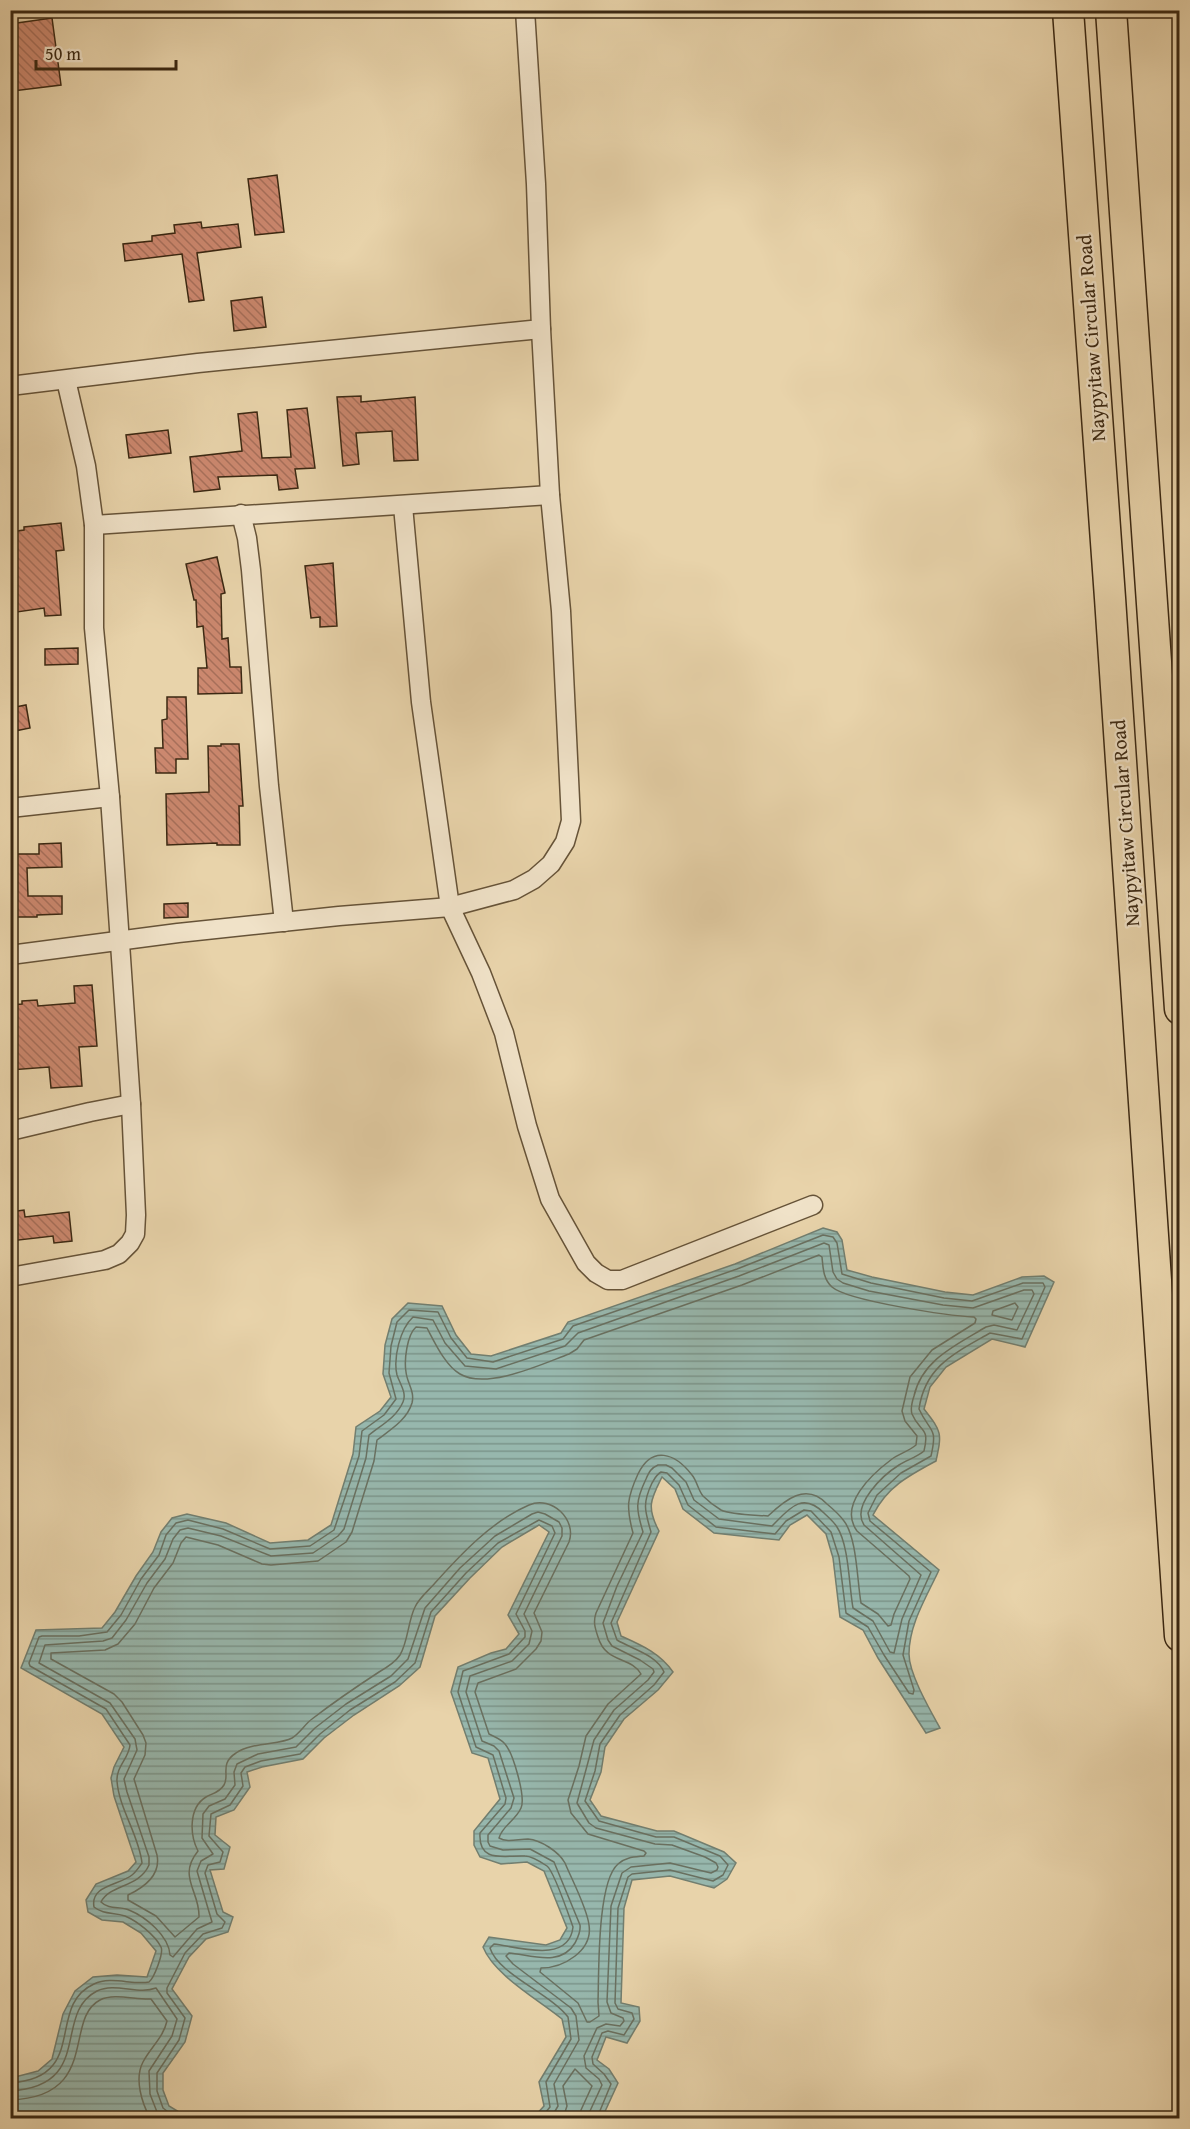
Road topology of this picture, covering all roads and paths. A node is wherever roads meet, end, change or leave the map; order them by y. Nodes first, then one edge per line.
1 (525, 10) edge
2 (1068, 10) edge
3 (1111, 10) edge
4 (541, 329) junction
5 (66, 380) junction
6 (10, 386) edge
7 (550, 495) junction
8 (403, 506) junction
9 (241, 514) junction
10 (94, 525) junction
11 (110, 797) junction
12 (10, 808) edge
13 (450, 907) junction
14 (284, 922) junction
15 (119, 941) junction
16 (10, 955) edge
17 (1179, 1009) edge
18 (131, 1104) junction
19 (10, 1131) edge
20 (813, 1205) dead end
21 (10, 1277) edge
22 (1179, 1636) edge

1 - 4 street
2 - 22 main road, Naypyitaw Circular Road
3 - 17 main road
4 - 5 street
4 - 7 street
5 - 6 street
5 - 10 street
7 - 8 street
7 - 13 street
8 - 9 street
8 - 13 street
9 - 10 street
9 - 14 street
10 - 11 street
11 - 12 street
11 - 15 street
13 - 14 street
13 - 20 street
14 - 15 street
15 - 16 street
15 - 18 street
18 - 19 street
18 - 21 street

